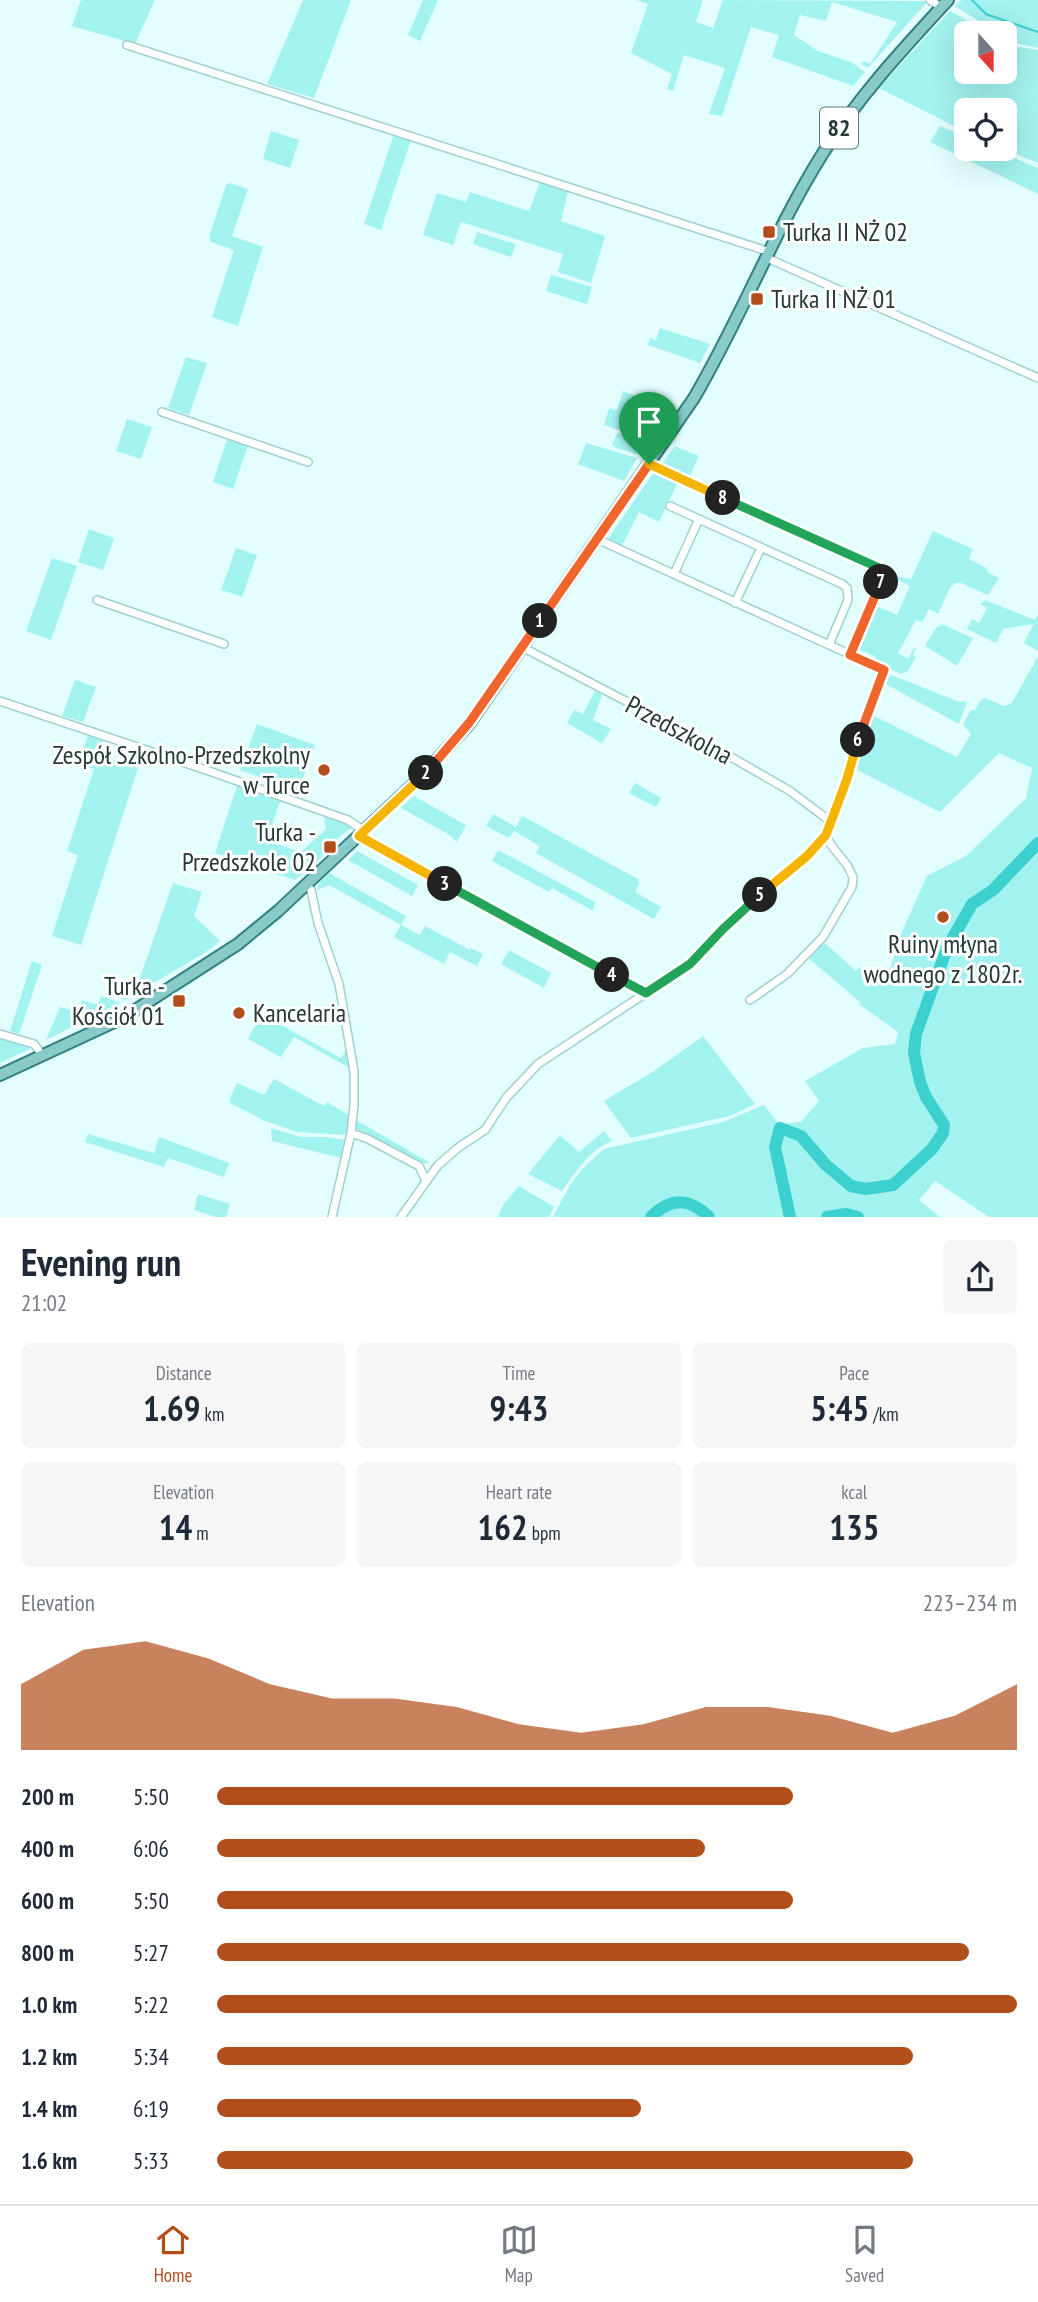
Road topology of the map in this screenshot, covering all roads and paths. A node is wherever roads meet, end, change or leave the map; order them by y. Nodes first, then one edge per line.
1 (930, 0) edge
2 (944, 4) edge
3 (127, 45) dead end
4 (768, 255) junction
5 (1038, 378) edge
6 (162, 412) dead end
7 (308, 462) dead end
8 (649, 464) junction
9 (670, 506) dead end
10 (699, 519) junction
11 (597, 538) junction
12 (761, 548) junction
13 (674, 574) junction
14 (97, 600) dead end
15 (736, 603) junction
16 (224, 644) dead end
17 (829, 645) junction
18 (522, 647) junction
19 (850, 655) junction
20 (0, 701) edge
21 (830, 821) junction
22 (362, 834) junction
23 (826, 835) junction
24 (307, 885) junction
25 (645, 994) junction
26 (750, 1000) dead end
27 (0, 1034) edge
28 (43, 1056) junction
29 (0, 1075) edge
30 (351, 1133) junction
31 (438, 1165) junction
32 (419, 1166) junction
33 (426, 1181) junction
34 (332, 1217) edge
35 (401, 1217) edge

1 - 2 street
2 - 4 main road, 82
3 - 4 street
4 - 5 street
4 - 8 main road, 82
6 - 7 street
8 - 11 main road, 82
8 - 19 street
9 - 10 street
10 - 12 street
10 - 13 street
11 - 13 street
11 - 18 main road, 82
12 - 15 street
12 - 17 street
13 - 15 street
14 - 16 street
15 - 17 street
17 - 19 street
18 - 21 street, Przedszkolna
18 - 22 main road, 82
19 - 21 street
20 - 22 street
21 - 23 street
22 - 24 main road, 82
22 - 25 street
23 - 25 street
23 - 26 street
24 - 28 main road, 82
24 - 30 street
25 - 31 street
27 - 28 street
28 - 29 main road, 82
30 - 32 street
30 - 34 street
31 - 32 street
31 - 33 street
32 - 33 street
33 - 35 street

